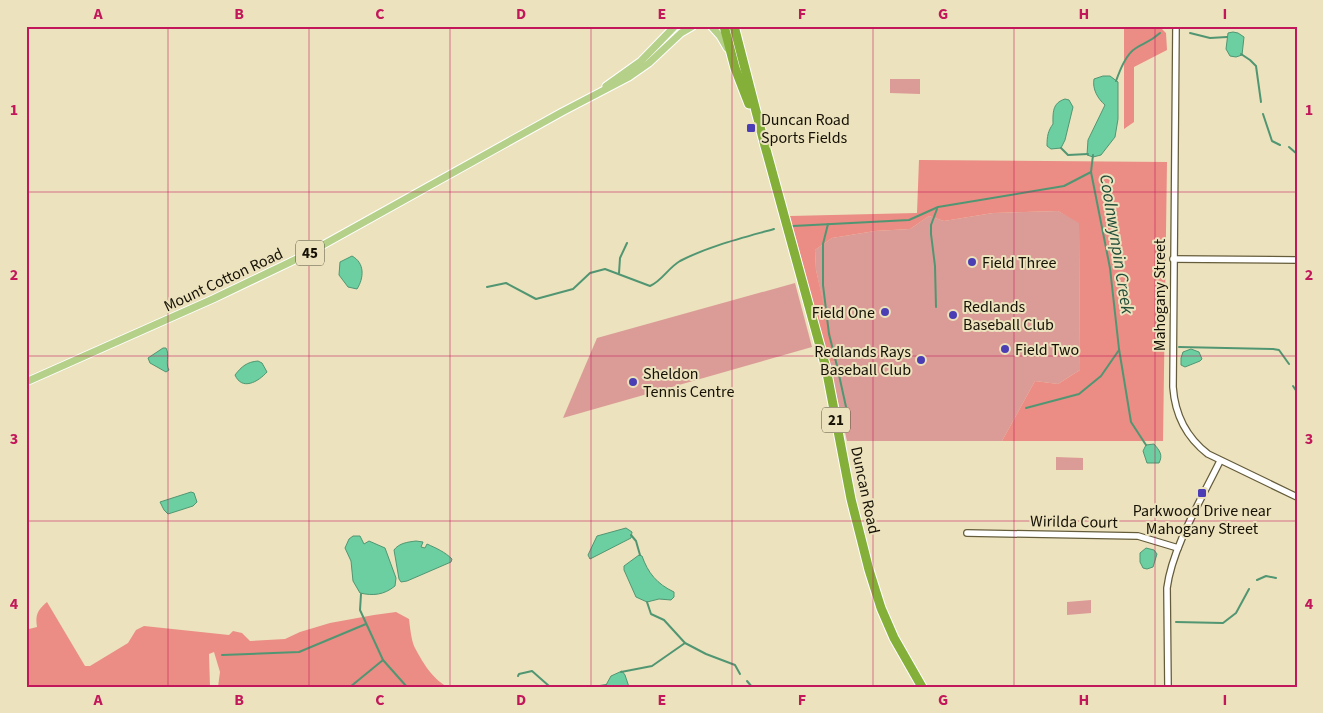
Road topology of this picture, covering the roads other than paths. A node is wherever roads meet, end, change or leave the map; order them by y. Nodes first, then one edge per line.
1 (675, 26) edge
2 (682, 26) edge
3 (693, 26) edge
4 (711, 26) edge
5 (724, 26) edge
6 (734, 26) edge
7 (1176, 26) edge
8 (730, 53) junction
9 (603, 88) junction
10 (582, 101) junction
11 (765, 146) junction
12 (1173, 259) junction
13 (1297, 260) edge
14 (26, 382) edge
15 (1220, 461) junction
16 (1297, 497) edge
17 (967, 533) dead end
18 (1178, 548) junction
19 (922, 687) edge
20 (1168, 687) edge

1 - 9 main road, Mount Cotton Road / 45
2 - 9 main road
3 - 10 main road, Mount Cotton Road / 45
4 - 8 main road
5 - 8 highway, Duncan Road / 21
6 - 11 highway, Duncan Road / 21
7 - 12 street, Mahogany Street
8 - 11 highway, Duncan Road / 21
9 - 10 main road, Mount Cotton Road / 45
10 - 14 main road, Mount Cotton Road / 45
11 - 19 highway, Duncan Road / 21
12 - 13 street
12 - 15 street, Mahogany Street
15 - 16 street, Mahogany Street
15 - 18 street
17 - 18 street, Wirilda Court
18 - 20 street

